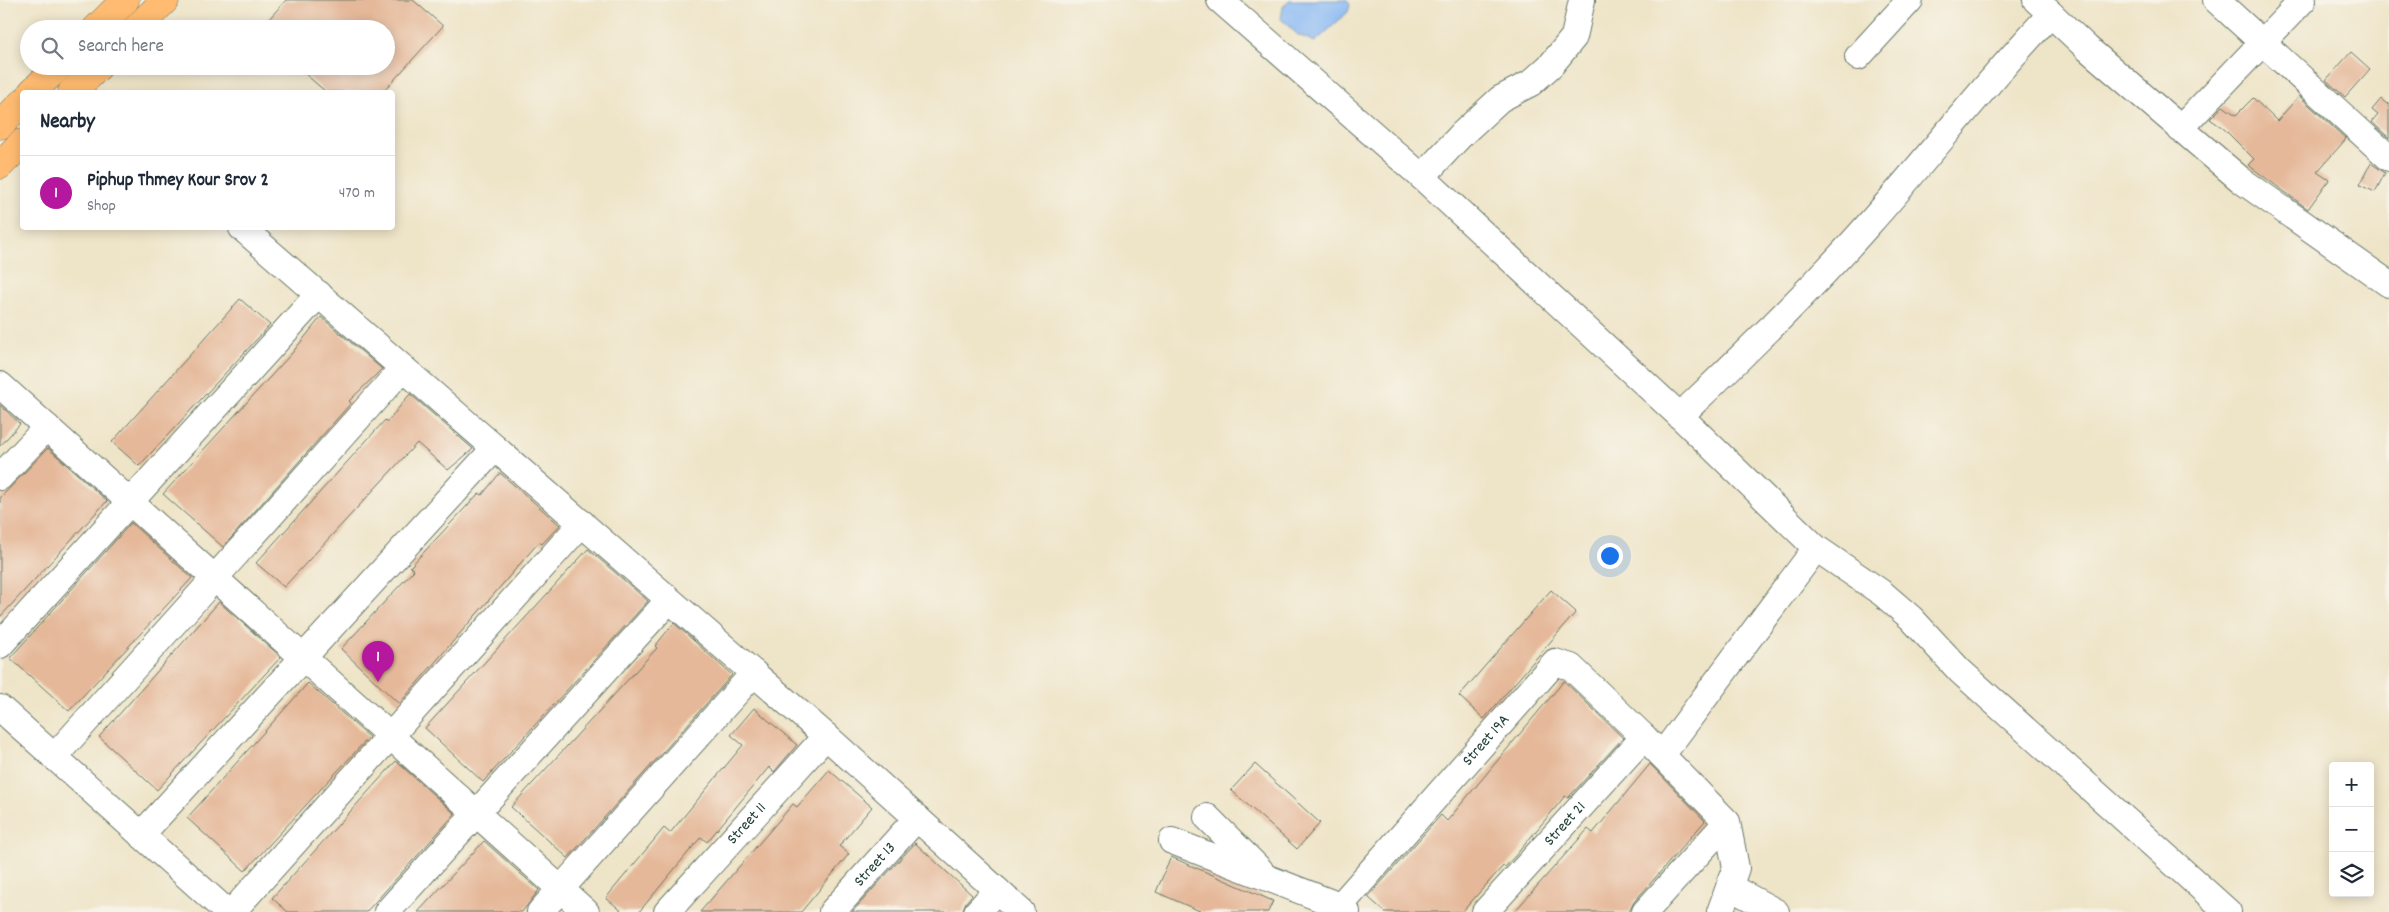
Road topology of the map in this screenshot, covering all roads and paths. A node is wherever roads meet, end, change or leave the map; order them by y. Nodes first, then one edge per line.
1 (125, 0) edge
2 (165, 0) edge
3 (1220, 0) edge
4 (1582, 0) edge
5 (1910, 0) edge
6 (2216, 0) edge
7 (2303, 0) edge
8 (2043, 7) edge
9 (105, 20) edge
10 (145, 20) edge
11 (2261, 41) junction
12 (1858, 57) dead end
13 (50, 75) edge
14 (91, 75) edge
15 (34, 90) edge
16 (80, 90) edge
17 (20, 104) edge
18 (0, 125) edge
19 (2180, 129) junction
20 (20, 145) edge
21 (2389, 158) edge
22 (0, 165) edge
23 (1422, 178) junction
24 (244, 230) edge
25 (2389, 284) edge
26 (319, 294) junction
27 (403, 368) junction
28 (0, 384) edge
29 (1680, 416) junction
30 (47, 427) junction
31 (495, 448) junction
32 (0, 477) edge
33 (130, 502) junction
34 (582, 523) junction
35 (1816, 548) junction
36 (215, 578) junction
37 (669, 600) junction
38 (0, 645) edge
39 (303, 658) junction
40 (754, 673) junction
41 (0, 708) edge
42 (390, 736) junction
43 (826, 736) junction
44 (1644, 737) junction
45 (1662, 756) junction
46 (54, 757) junction
47 (476, 813) junction
48 (1207, 817) dead end
49 (917, 818) junction
50 (1727, 822) junction
51 (141, 835) junction
52 (1172, 841) dead end
53 (1268, 878) junction
54 (1730, 887) junction
55 (561, 889) junction
56 (997, 890) junction
57 (1344, 909) edge
58 (227, 912) edge
59 (232, 912) edge
60 (387, 912) edge
61 (540, 912) edge
62 (586, 912) edge
63 (667, 912) edge
64 (832, 912) edge
65 (977, 912) edge
66 (1021, 912) edge
67 (1484, 912) edge
68 (1644, 912) edge
69 (1720, 912) edge
70 (1776, 912) edge
71 (2228, 912) edge

1 - 9 highway
2 - 10 highway
3 - 23 street
4 - 23 street
5 - 12 street
6 - 11 street
7 - 11 street
8 - 19 street
8 - 29 street
11 - 19 street
11 - 21 street
13 - 15 highway
14 - 16 highway
17 - 18 highway
19 - 25 street
20 - 22 highway
23 - 29 street
24 - 26 street
26 - 27 street
26 - 33 street
27 - 31 street
27 - 36 street
28 - 30 street
29 - 35 street
30 - 32 street
30 - 33 street
31 - 34 street
31 - 39 street
33 - 36 street
33 - 38 street
34 - 37 street
34 - 42 street
35 - 45 street
35 - 71 street
36 - 39 street
36 - 46 street
37 - 40 street
37 - 47 street
39 - 42 street
39 - 51 street
40 - 43 street
40 - 55 street
41 - 46 street
42 - 47 street
42 - 59 street
43 - 49 street
43 - 63 street, Street 11
44 - 45 street
44 - 57 street, Street 19A
44 - 67 street, Street 21
45 - 50 street
46 - 51 street
47 - 55 street
47 - 60 street
48 - 53 street
49 - 56 street
49 - 64 street, Street 13
50 - 54 street
50 - 68 street
51 - 58 street
52 - 53 street
53 - 57 street
54 - 69 street
54 - 70 street
55 - 61 street
55 - 62 street
56 - 65 street
56 - 66 street

